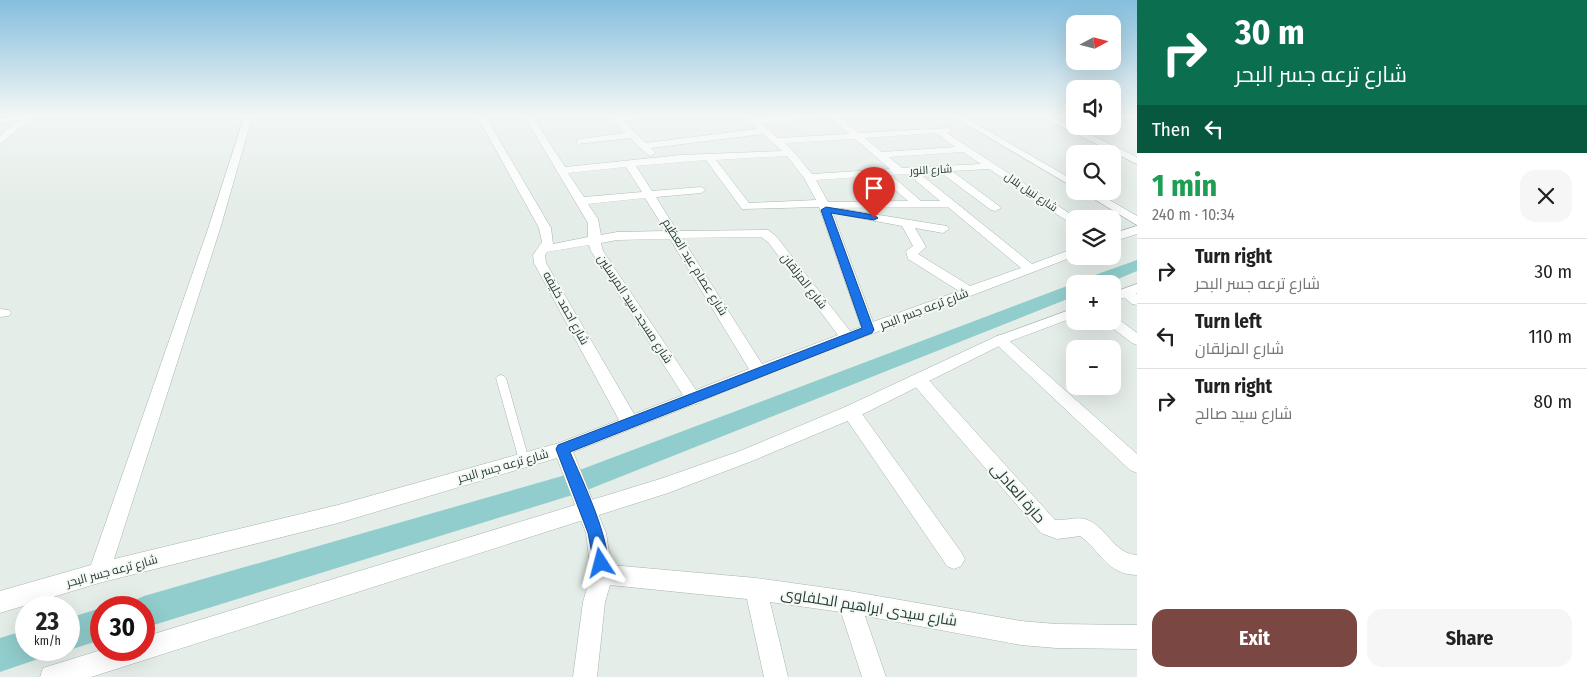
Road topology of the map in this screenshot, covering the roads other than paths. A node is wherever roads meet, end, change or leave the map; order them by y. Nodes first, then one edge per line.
1 (239, 146) edge
2 (498, 146) edge
3 (547, 146) edge
4 (644, 146) joint
5 (647, 146) edge
6 (781, 146) edge
7 (869, 146) edge
8 (962, 146) edge
9 (1007, 146) edge
10 (1105, 146) edge
11 (966, 149) junction
12 (790, 153) junction
13 (880, 155) junction
14 (709, 158) junction
15 (657, 160) junction
16 (1137, 161) edge
17 (629, 163) junction
18 (992, 166) junction
19 (942, 169) junction
20 (563, 170) junction
21 (905, 171) junction
22 (882, 173) junction
23 (809, 177) junction
24 (1066, 180) edge
25 (701, 190) dead end
26 (650, 194) junction
27 (1101, 200) edge
28 (581, 201) junction
29 (918, 204) junction
30 (950, 204) junction
31 (824, 206) junction
32 (995, 208) dead end
33 (1066, 216) edge
34 (1137, 221) edge
35 (906, 223) junction
36 (943, 229) dead end
37 (1137, 230) edge
38 (675, 235) junction
39 (1121, 235) edge
40 (594, 239) junction
41 (545, 249) junction
42 (1066, 255) edge
43 (1030, 269) junction
44 (970, 292) junction
45 (1125, 293) edge
46 (1137, 302) edge
47 (1066, 315) edge
48 (1121, 328) edge
49 (868, 330) junction
50 (848, 338) junction
51 (1000, 340) junction
52 (1137, 340) edge
53 (759, 372) junction
54 (501, 378) dead end
55 (918, 380) junction
56 (694, 399) junction
57 (851, 412) junction
58 (630, 423) junction
59 (565, 455) junction
60 (524, 460) junction
61 (1137, 466) edge
62 (584, 506) junction
63 (954, 560) dead end
64 (1137, 565) edge
65 (99, 573) junction
66 (602, 574) junction
67 (756, 589) junction
68 (0, 602) edge
69 (849, 602) junction
70 (1137, 637) edge
71 (155, 645) edge
72 (104, 661) edge
73 (52, 677) edge
74 (585, 677) edge
75 (776, 677) edge
76 (874, 677) edge

1 - 65 street
2 - 41 street, شارع احمد خليفه
3 - 20 street, شارع مسجد سيد المرسلين
4 - 5 street
4 - 15 street
6 - 12 street
7 - 13 street
8 - 11 street, شارع نبيل بلال
9 - 24 street
10 - 16 street
11 - 13 street
11 - 18 street, شارع نبيل بلال
12 - 14 street
12 - 23 street
13 - 21 street
14 - 15 street
14 - 31 street
15 - 17 street
17 - 20 street
17 - 26 street, شارع عصام عبد العظيم
18 - 19 street, شارع النور
18 - 33 street, شارع نبيل بلال
19 - 21 street, شارع النور
19 - 32 street
20 - 28 street, شارع مسجد سيد المرسلين
21 - 22 street, شارع النور
21 - 30 street
22 - 23 street, شارع النور
22 - 29 street
23 - 31 street
25 - 26 street
26 - 28 street
26 - 38 street, شارع عصام عبد العظيم
27 - 34 street
28 - 40 street, شارع مسجد سيد المرسلين
29 - 30 street
29 - 31 street
30 - 43 street
31 - 35 street
31 - 49 street
35 - 36 street
35 - 44 street
37 - 39 street
38 - 40 street
38 - 50 street, شارع المزلقان
38 - 53 street, شارع عصام عبد العظيم
40 - 41 street
40 - 56 street, شارع مسجد سيد المرسلين
41 - 58 street, شارع احمد خليفه
42 - 43 street, شارع ترعه جسر البحر
43 - 44 street, شارع ترعه جسر البحر
44 - 49 street, شارع ترعه جسر البحر
45 - 46 street
47 - 51 street
48 - 52 street
49 - 50 street, شارع ترعه جسر البحر
50 - 53 street, شارع ترعه جسر البحر
51 - 55 street
51 - 61 street
53 - 56 street, شارع ترعه جسر البحر
54 - 60 lane
55 - 57 street
55 - 64 street, حارة العادلى
56 - 58 street, شارع ترعه جسر البحر
57 - 62 street
57 - 63 street
58 - 59 street, شارع ترعه جسر البحر
59 - 60 street, شارع ترعه جسر البحر
59 - 62 street
60 - 65 street, شارع ترعه جسر البحر
62 - 66 street
62 - 71 street
65 - 68 street, شارع ترعه جسر البحر
66 - 67 street, شارع سيدى ابراهيم الحلفاوى
66 - 74 street
67 - 69 street, شارع سيدى ابراهيم الحلفاوى
67 - 75 street
69 - 70 street, شارع سيدى ابراهيم الحلفاوى
69 - 76 street
72 - 73 street

